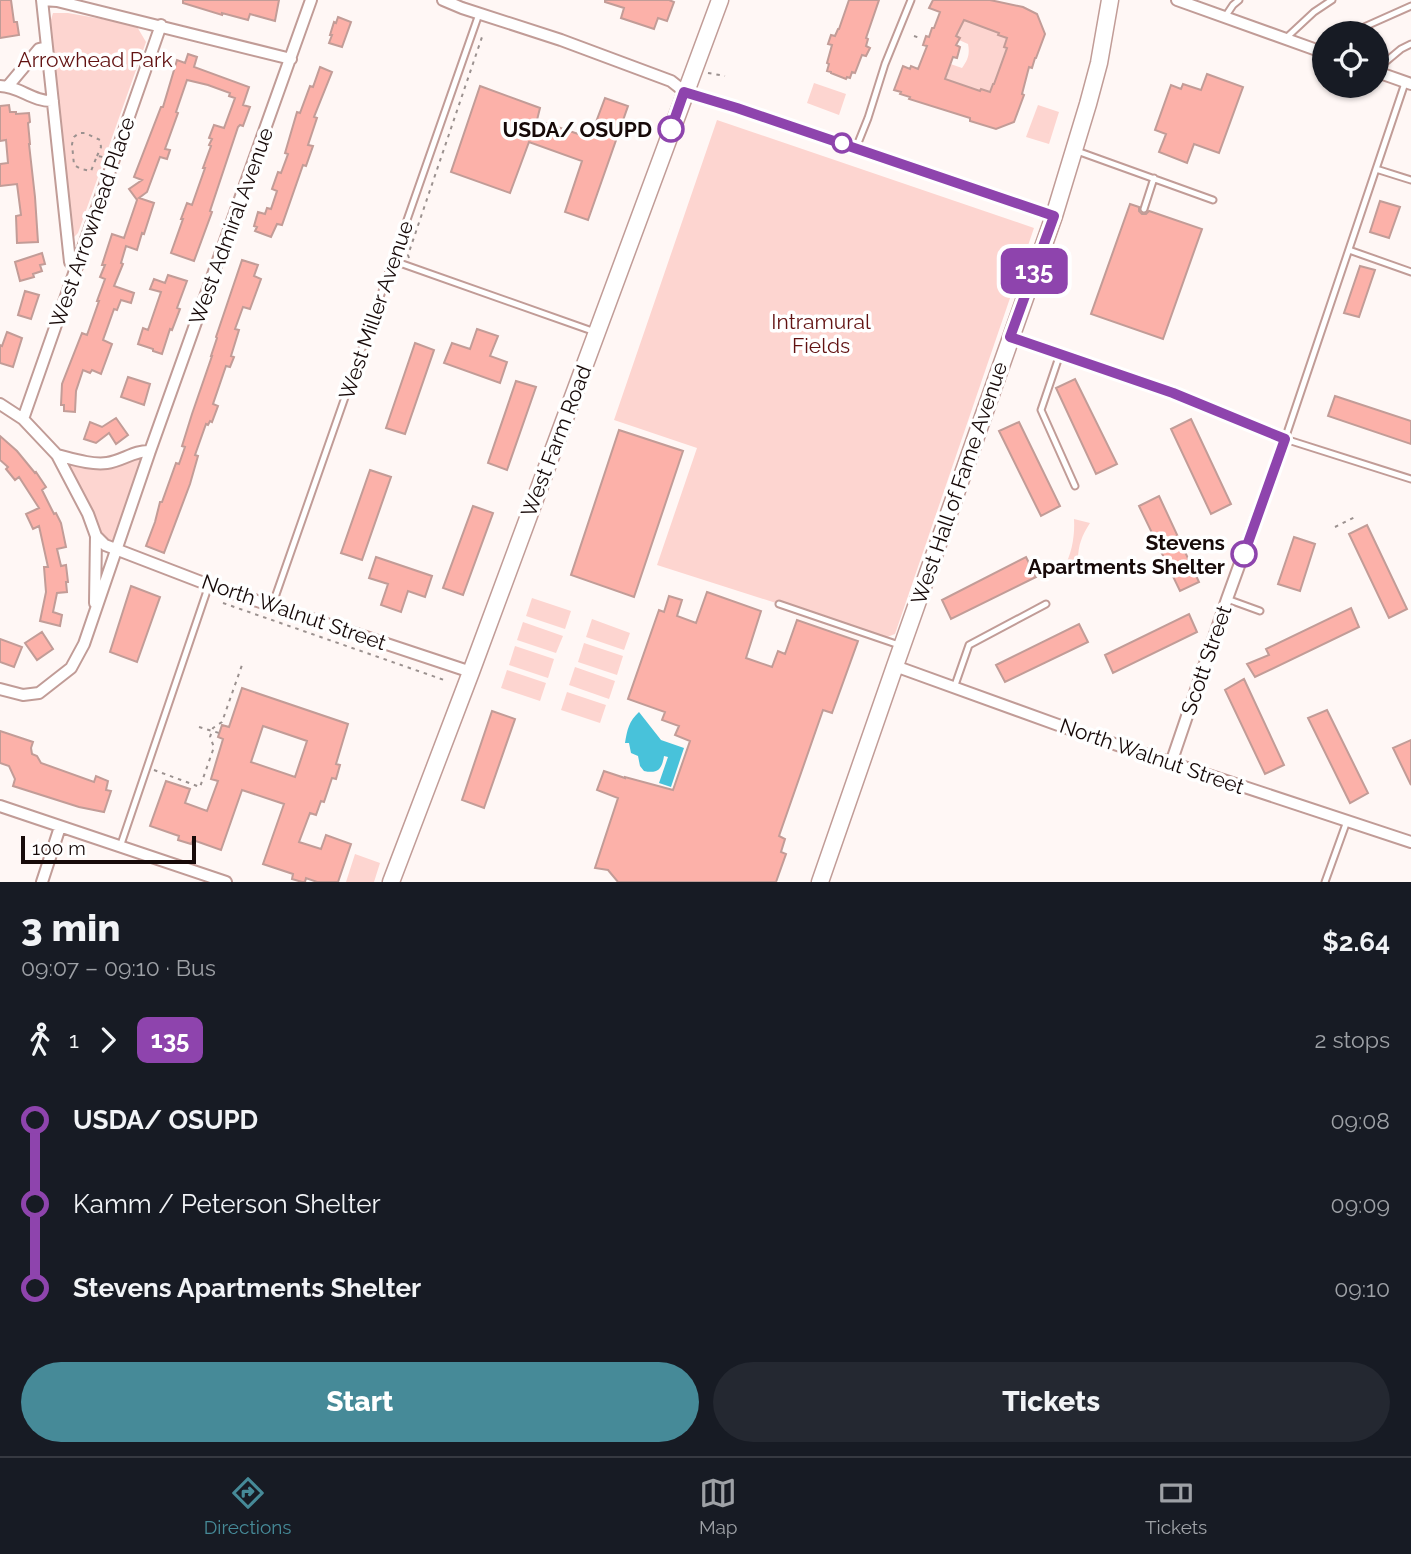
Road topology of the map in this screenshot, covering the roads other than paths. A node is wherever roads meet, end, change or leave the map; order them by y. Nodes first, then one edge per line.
1 (42, 0) edge
2 (311, 0) edge
3 (443, 0) edge
4 (720, 0) edge
5 (911, 0) edge
6 (1110, 0) edge
7 (1177, 0) edge
8 (1239, 0) edge
9 (1332, 0) edge
10 (1411, 6) edge
11 (479, 14) junction
12 (1225, 17) junction
13 (1377, 21) edge
14 (161, 25) junction
15 (1285, 39) junction
16 (1411, 44) edge
17 (47, 47) junction
18 (1312, 48) edge
19 (291, 59) junction
20 (1389, 60) edge
21 (1389, 75) edge
22 (1408, 83) edge
23 (4, 86) edge
24 (684, 92) junction
25 (53, 102) junction
26 (856, 148) junction
27 (1075, 150) junction
28 (1376, 169) junction
29 (1154, 178) junction
30 (1411, 180) edge
31 (1213, 200) dead end
32 (1144, 209) dead end
33 (1054, 216) junction
34 (1349, 250) junction
35 (394, 261) junction
36 (77, 267) junction
37 (1411, 272) edge
38 (597, 333) junction
39 (1010, 337) junction
40 (1060, 354) junction
41 (0, 404) edge
42 (23, 419) junction
43 (1285, 439) junction
44 (150, 452) junction
45 (57, 455) junction
46 (1411, 479) edge
47 (1075, 486) dead end
48 (96, 536) junction
49 (117, 550) junction
50 (209, 585) junction
51 (1227, 599) junction
52 (779, 604) dead end
53 (1046, 604) dead end
54 (272, 606) junction
55 (1261, 611) dead end
56 (95, 612) junction
57 (902, 646) junction
58 (895, 666) junction
59 (471, 672) junction
60 (954, 688) junction
61 (0, 690) edge
62 (1171, 763) junction
63 (0, 806) edge
64 (1347, 821) junction
65 (60, 827) junction
66 (1411, 842) edge
67 (120, 847) junction
68 (42, 882) edge
69 (226, 882) edge
70 (391, 882) edge
71 (820, 882) edge
72 (1325, 882) edge

1 - 14 street
1 - 17 street
2 - 19 street, West Admiral Avenue
3 - 11 street
4 - 24 street, West Farm Road
5 - 26 lane
6 - 27 street, West Hall of Fame Avenue
7 - 12 street
8 - 12 lane
9 - 15 lane
10 - 13 lane
11 - 24 street
11 - 35 lane, West Miller Avenue
12 - 15 street
14 - 19 street
14 - 36 street, West Arrowhead Place
15 - 18 street
16 - 20 lane
17 - 23 street
17 - 25 street
19 - 44 street, West Admiral Avenue
21 - 22 street
22 - 28 lane
23 - 25 street
24 - 26 street
24 - 38 street, West Farm Road
25 - 36 street
26 - 33 street
27 - 29 lane
27 - 33 street, West Hall of Fame Avenue
28 - 30 lane
28 - 34 lane
29 - 31 lane
29 - 32 lane
33 - 39 street, West Hall of Fame Avenue
34 - 37 lane
34 - 43 lane
35 - 38 lane
35 - 54 lane, West Miller Avenue
36 - 42 street, West Arrowhead Place
38 - 59 street, West Farm Road
39 - 40 lane
39 - 57 street, West Hall of Fame Avenue
40 - 43 lane
40 - 47 lane
41 - 42 street
42 - 45 street
43 - 46 lane
43 - 51 street, Scott Street
44 - 45 street
44 - 49 street, West Admiral Avenue
45 - 48 street
48 - 49 street, North Walnut Street
48 - 56 street
49 - 50 street, North Walnut Street
49 - 56 street, West Admiral Avenue
50 - 54 street, North Walnut Street
50 - 67 lane
51 - 55 lane
51 - 62 street, Scott Street
52 - 57 lane
53 - 60 lane
54 - 59 street, North Walnut Street
56 - 61 street, West Admiral Avenue
57 - 58 street, West Hall of Fame Avenue
58 - 60 street, North Walnut Street
58 - 71 street, West Hall of Fame Avenue
59 - 70 street, West Farm Road
60 - 62 street, North Walnut Street
62 - 64 street, North Walnut Street
63 - 65 street
64 - 66 street, North Walnut Street
64 - 72 lane
65 - 67 street
65 - 68 street
67 - 69 street

